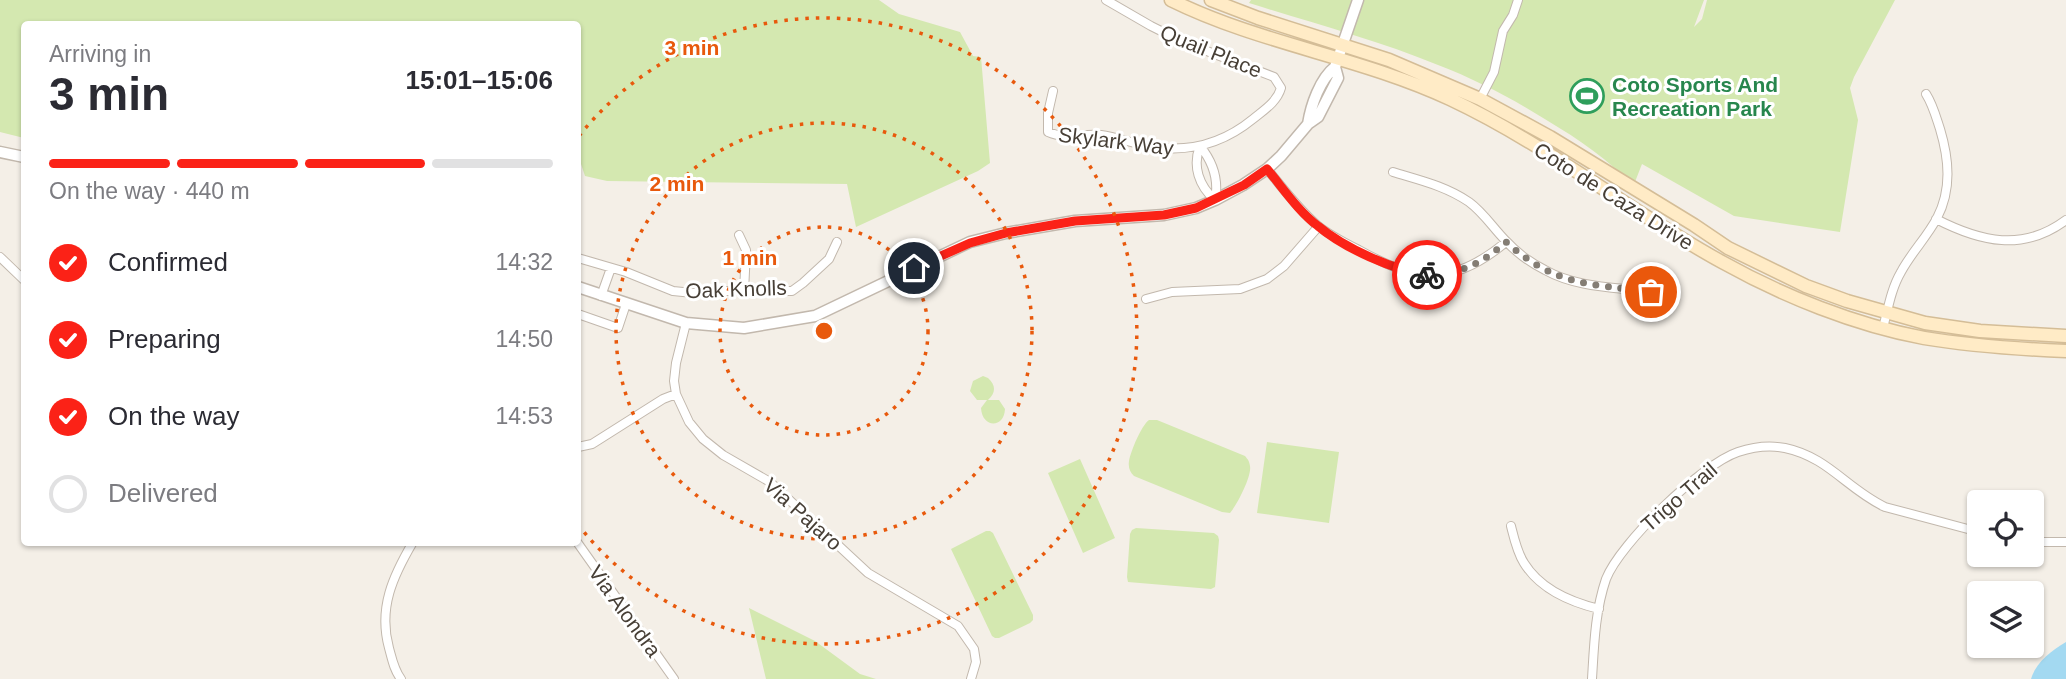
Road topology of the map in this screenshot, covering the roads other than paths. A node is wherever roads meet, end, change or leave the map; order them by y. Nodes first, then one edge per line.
1 (1106, 0) edge
2 (1171, 0) edge
3 (1211, 0) edge
4 (1358, 0) edge
5 (1518, 0) edge
6 (1343, 46) junction
7 (1337, 63) junction
8 (1279, 81) joint
9 (1053, 91) dead end
10 (1926, 94) dead end
11 (1480, 99) junction
12 (1200, 146) junction
13 (0, 152) edge
14 (21, 156) edge
15 (1267, 169) junction
16 (1393, 172) dead end
17 (1215, 200) junction
18 (1936, 219) junction
19 (2066, 220) edge
20 (1318, 227) junction
21 (739, 235) dead end
22 (837, 242) dead end
23 (1506, 242) junction
24 (0, 257) edge
25 (581, 259) edge
26 (611, 268) junction
27 (21, 277) edge
28 (581, 288) edge
29 (744, 292) junction
30 (1651, 292) dead end
31 (601, 296) junction
32 (1146, 299) dead end
33 (626, 304) junction
34 (1887, 313) junction
35 (581, 315) edge
36 (685, 323) junction
37 (1882, 328) junction
38 (2066, 336) edge
39 (2066, 351) edge
40 (676, 394) junction
41 (581, 446) edge
42 (1511, 526) dead end
43 (1967, 529) edge
44 (2044, 542) edge
45 (2066, 542) edge
46 (411, 546) edge
47 (580, 546) edge
48 (1599, 609) junction
49 (398, 678) edge
50 (674, 679) edge
51 (971, 679) edge
52 (1592, 679) edge

1 - 8 street, Quail Place
2 - 7 main road, Coto de Caza Drive
3 - 6 main road, Coto de Caza Drive
4 - 6 street
5 - 11 street
6 - 7 street
6 - 11 main road, Coto de Caza Drive
7 - 15 street
7 - 37 main road, Coto de Caza Drive
8 - 12 street, Skylark Way
9 - 12 street, Skylark Way
10 - 18 street
11 - 34 main road, Coto de Caza Drive
12 - 17 street
12 - 17 street
13 - 14 street
15 - 17 street
15 - 20 street
16 - 23 street
17 - 36 street
18 - 19 street
18 - 34 street
20 - 23 street
20 - 32 street
21 - 29 street
22 - 29 street, Oak Knolls
23 - 30 street
24 - 27 street
25 - 26 street, Oak Knolls
26 - 29 street, Oak Knolls
26 - 31 street
28 - 31 street
31 - 33 street
33 - 35 street
33 - 36 street
34 - 37 street
34 - 38 main road, Coto de Caza Drive
36 - 40 street, Via Pajaro
37 - 39 main road, Coto de Caza Drive
40 - 41 street
40 - 51 street, Via Pajaro
42 - 48 street
43 - 48 street, Trigo Trail
44 - 45 street
46 - 49 street
47 - 50 street, Via Alondra
48 - 52 street, Trigo Trail

